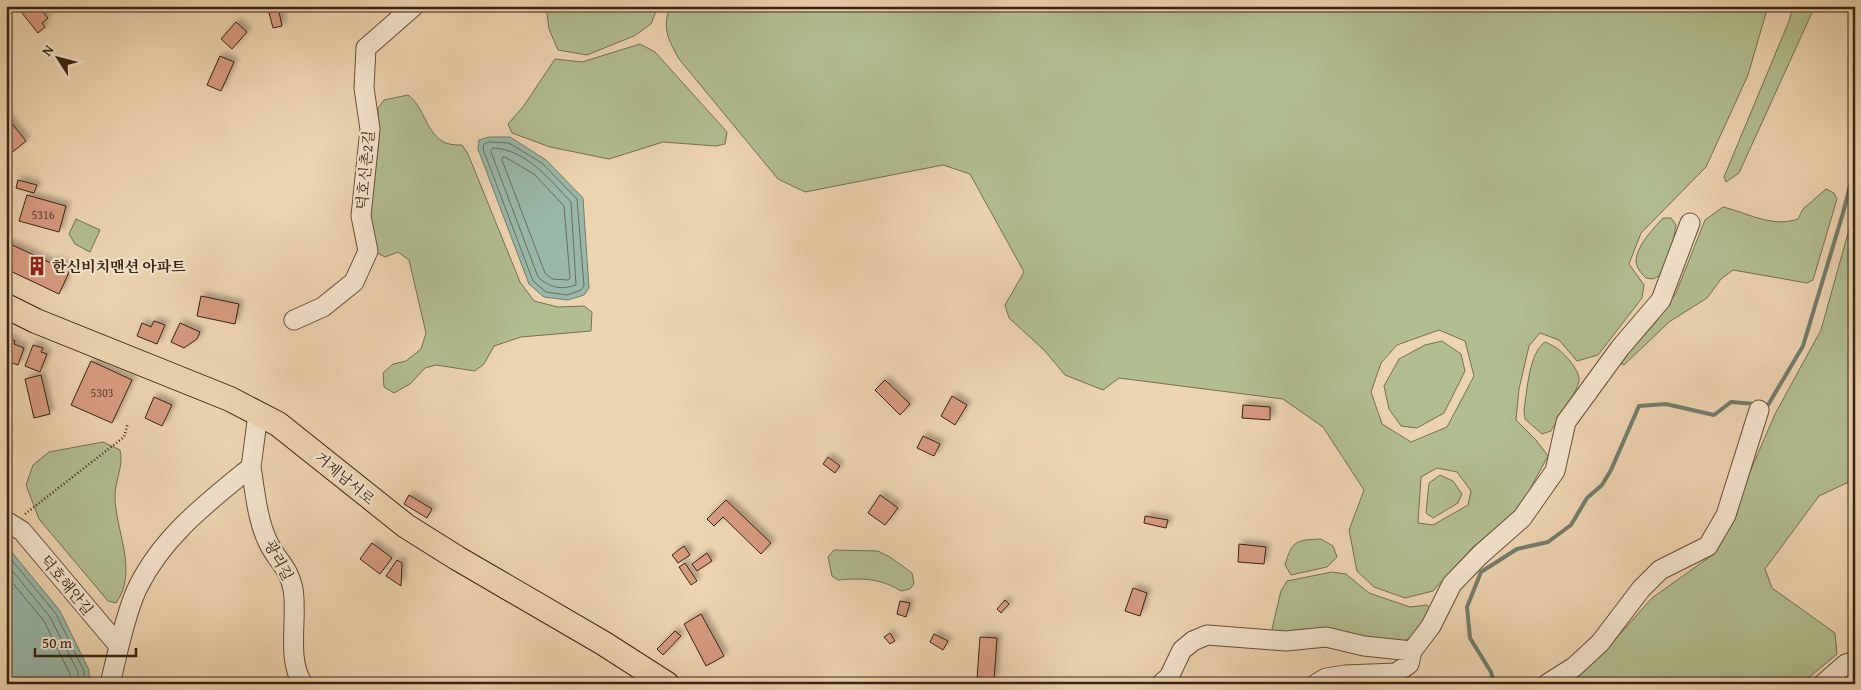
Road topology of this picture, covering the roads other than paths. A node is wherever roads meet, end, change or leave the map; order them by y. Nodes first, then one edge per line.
1 (414, 6) edge
2 (1690, 223) dead end
3 (6, 306) edge
4 (294, 320) dead end
5 (1760, 410) dead end
6 (258, 414) junction
7 (251, 467) junction
8 (6, 521) edge
9 (119, 646) junction
10 (1412, 651) junction
11 (1855, 661) edge
12 (657, 681) edge
13 (110, 684) edge
14 (303, 684) edge
15 (1161, 684) edge
16 (1316, 684) edge
17 (1547, 684) edge
18 (1823, 684) edge

1 - 4 street, 덕호신촌2길
2 - 10 street
3 - 6 main road, 거제남서로
5 - 17 street
6 - 7 street, 광리길
6 - 12 main road, 거제남서로
7 - 9 street
7 - 14 street, 광리길
8 - 9 street, 덕호해안길
9 - 13 street
10 - 15 street
10 - 16 street
11 - 18 street

